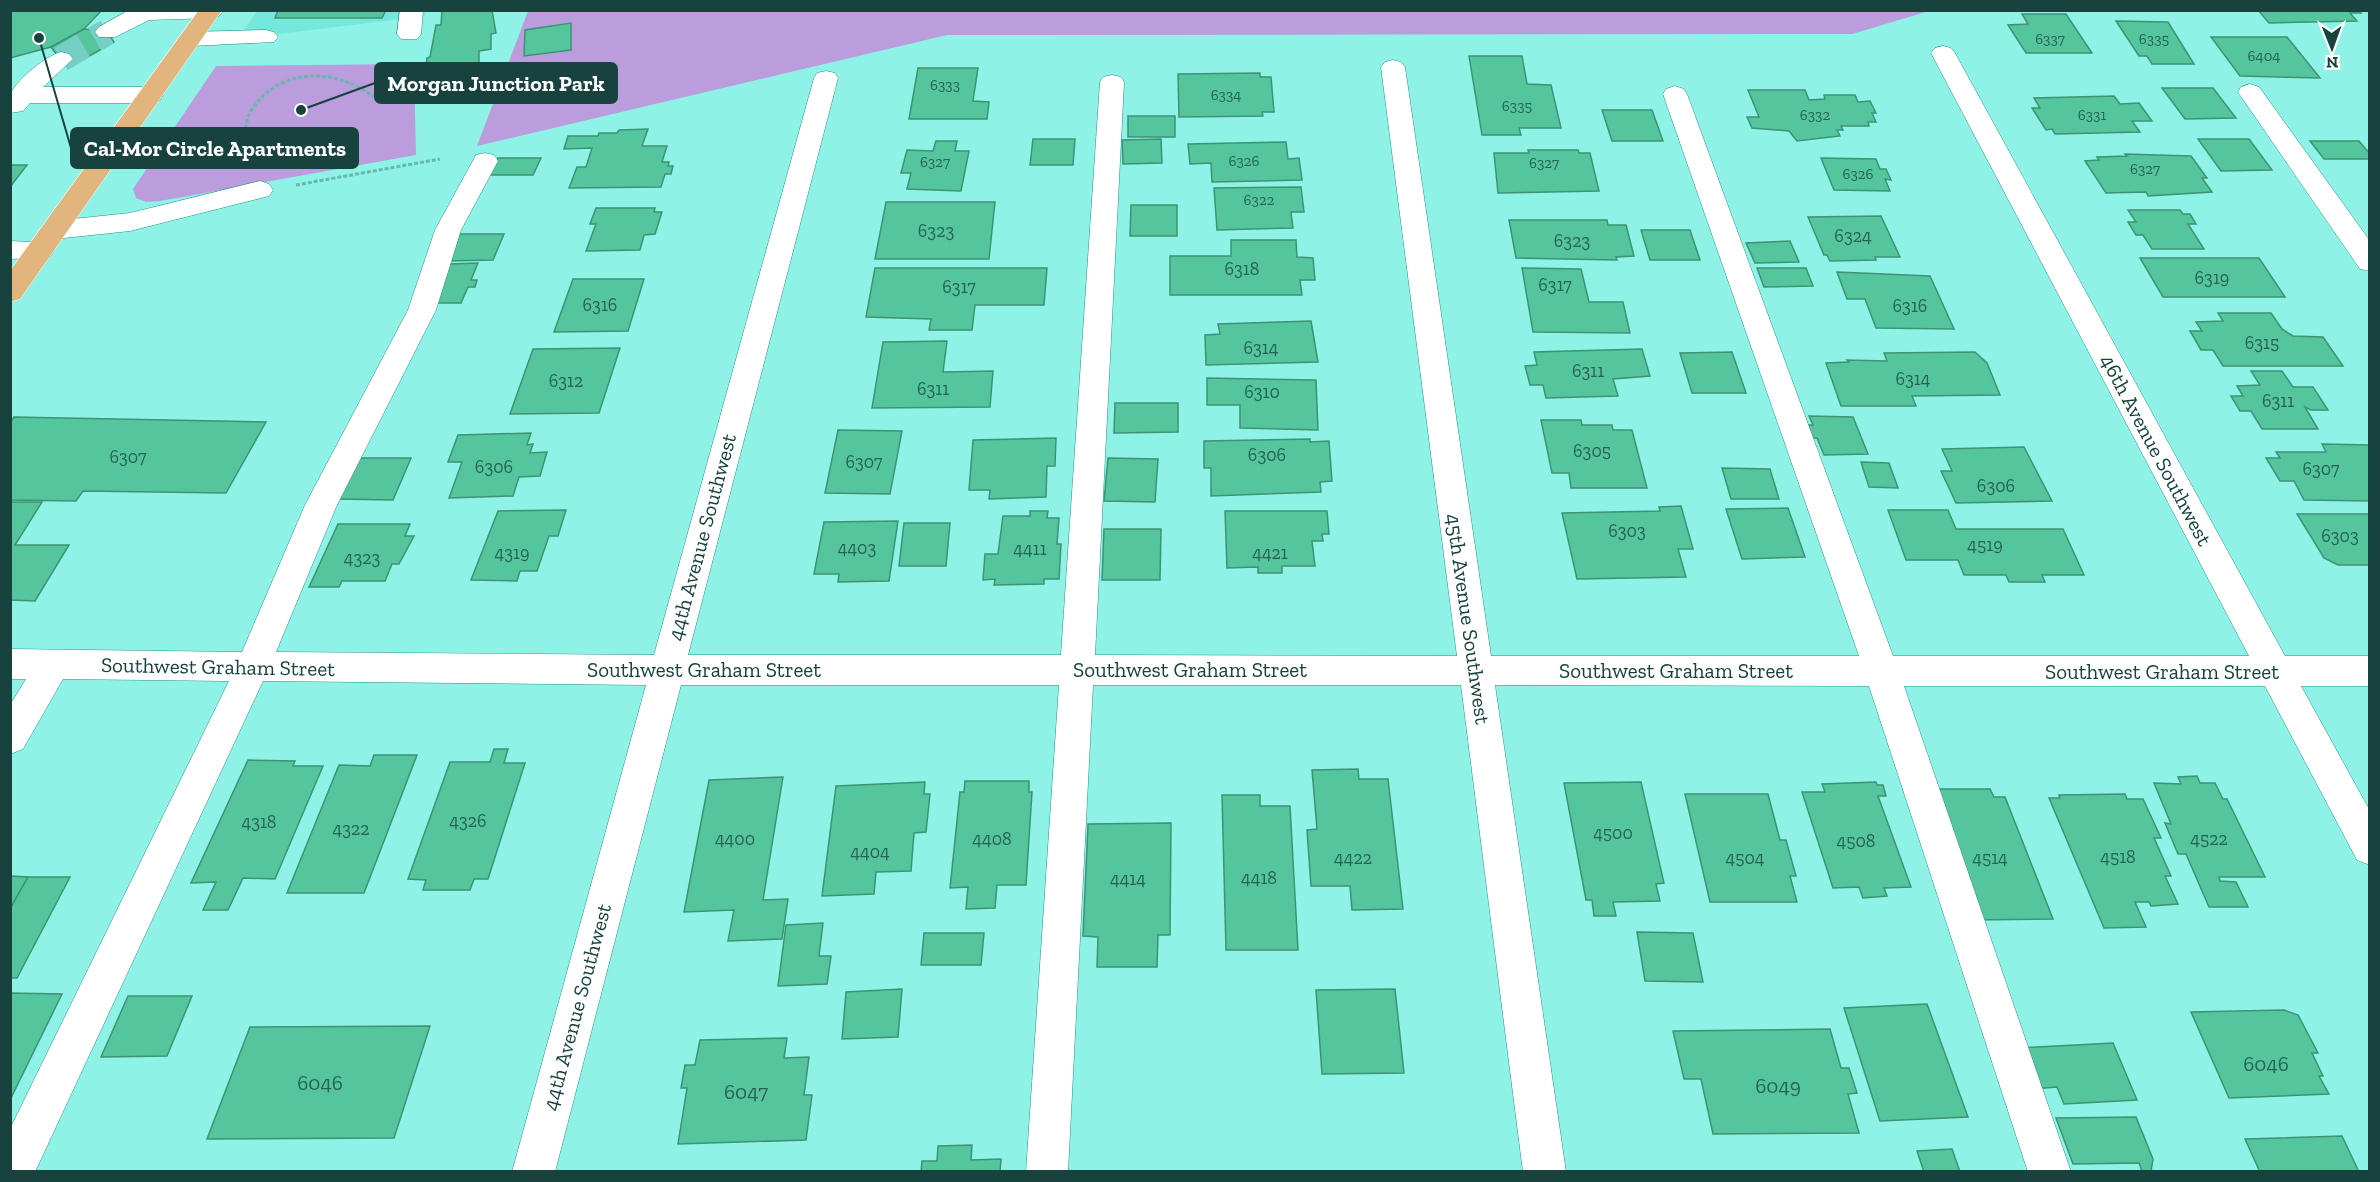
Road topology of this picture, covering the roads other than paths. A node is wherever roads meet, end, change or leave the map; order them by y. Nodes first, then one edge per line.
1 (412, 10) edge
2 (211, 11) edge
3 (107, 32) tunnel mouth
4 (409, 34) dead end
5 (266, 37) dead end
6 (191, 39) junction
7 (1943, 53) dead end
8 (61, 59) tunnel mouth
9 (1393, 67) dead end
10 (826, 78) dead end
11 (1112, 82) dead end
12 (2250, 92) dead end
13 (1675, 94) dead end
14 (151, 95) junction
15 (17, 103) edge
16 (485, 161) road end
17 (260, 190) road end
18 (47, 240) junction
19 (10, 250) edge
20 (2370, 262) edge
21 (10, 292) edge
22 (10, 664) edge
23 (53, 665) junction
24 (253, 667) junction
25 (666, 670) junction
26 (1079, 670) junction
27 (1475, 670) junction
28 (2370, 671) edge
29 (1882, 672) junction
30 (2276, 672) junction
31 (10, 738) edge
32 (2370, 848) edge
33 (12, 1172) edge
34 (533, 1172) edge
35 (1047, 1172) edge
36 (1545, 1172) edge
37 (2050, 1172) edge

1 - 4 street
2 - 3 street
2 - 6 main road
5 - 6 street
6 - 14 main road
7 - 30 street, 46th Avenue Southwest
8 - 15 street
9 - 27 street, 45th Avenue Southwest
10 - 25 street, 44th Avenue Southwest
11 - 26 street
12 - 20 street
13 - 29 street
14 - 15 street
14 - 18 main road
16 - 24 street
17 - 18 street
18 - 19 street
18 - 21 main road
22 - 23 street, Southwest Graham Street
23 - 24 street, Southwest Graham Street
23 - 31 street
24 - 25 street, Southwest Graham Street
24 - 33 street
25 - 26 street, Southwest Graham Street
25 - 34 street, 44th Avenue Southwest
26 - 27 street, Southwest Graham Street
26 - 35 street
27 - 29 street, Southwest Graham Street
27 - 36 street, 45th Avenue Southwest
28 - 30 street, Southwest Graham Street
29 - 30 street, Southwest Graham Street
29 - 37 street
30 - 32 street, 46th Avenue Southwest

